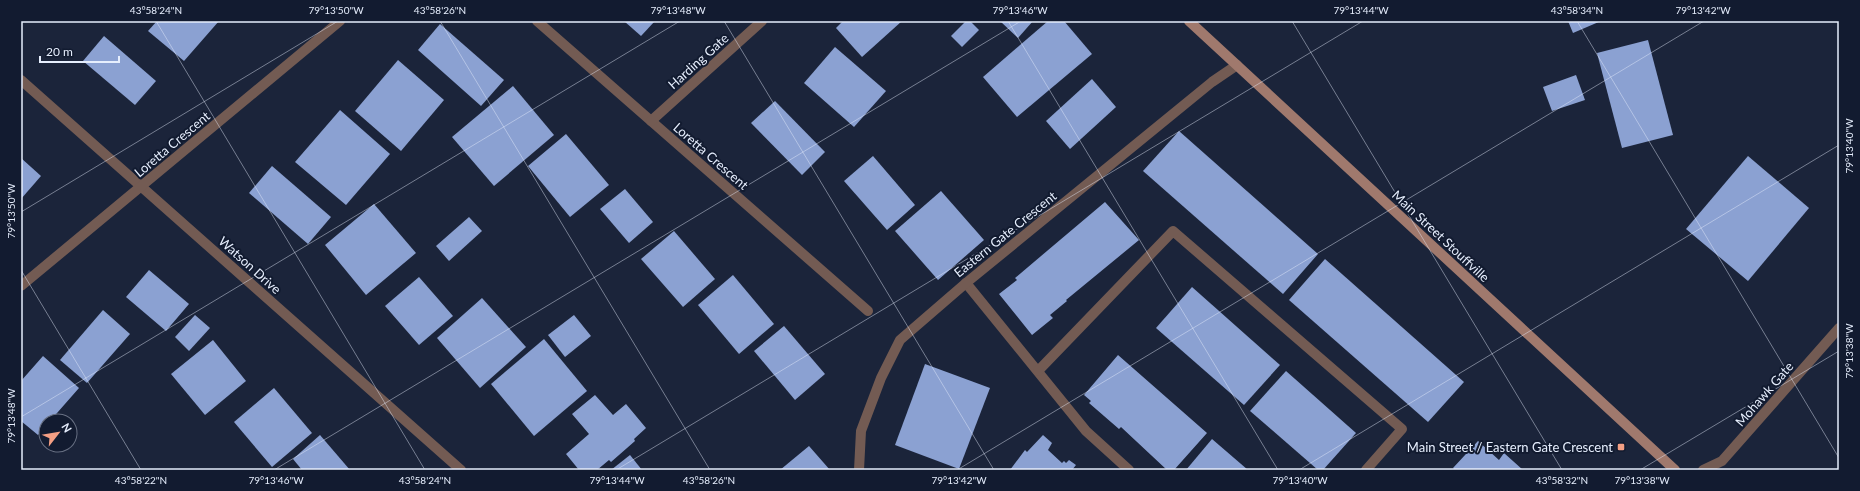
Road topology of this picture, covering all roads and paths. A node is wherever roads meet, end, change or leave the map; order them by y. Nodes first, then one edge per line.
1 (340, 21) edge
2 (537, 21) edge
3 (762, 21) edge
4 (1189, 21) edge
5 (1237, 65) junction
6 (21, 80) edge
7 (651, 121) junction
8 (141, 187) junction
9 (966, 283) junction
10 (21, 286) edge
11 (868, 311) dead end
12 (1839, 328) edge
13 (1038, 371) junction
14 (461, 470) edge
15 (860, 470) edge
16 (1129, 470) edge
17 (1366, 470) edge
18 (1675, 470) edge
19 (1704, 470) edge

1 - 8 street, Loretta Crescent
2 - 7 street, Loretta Crescent
3 - 7 street, Harding Gate
4 - 5 main road, Main Street Stouffville
5 - 9 street, Eastern Gate Crescent
5 - 18 main road, Main Street Stouffville
6 - 8 street, Watson Drive
7 - 11 street, Loretta Crescent
8 - 10 street, Loretta Crescent
8 - 14 street, Watson Drive
9 - 13 street
9 - 15 street, Eastern Gate Crescent
12 - 19 street, Mohawk Gate
13 - 16 street
13 - 17 street

